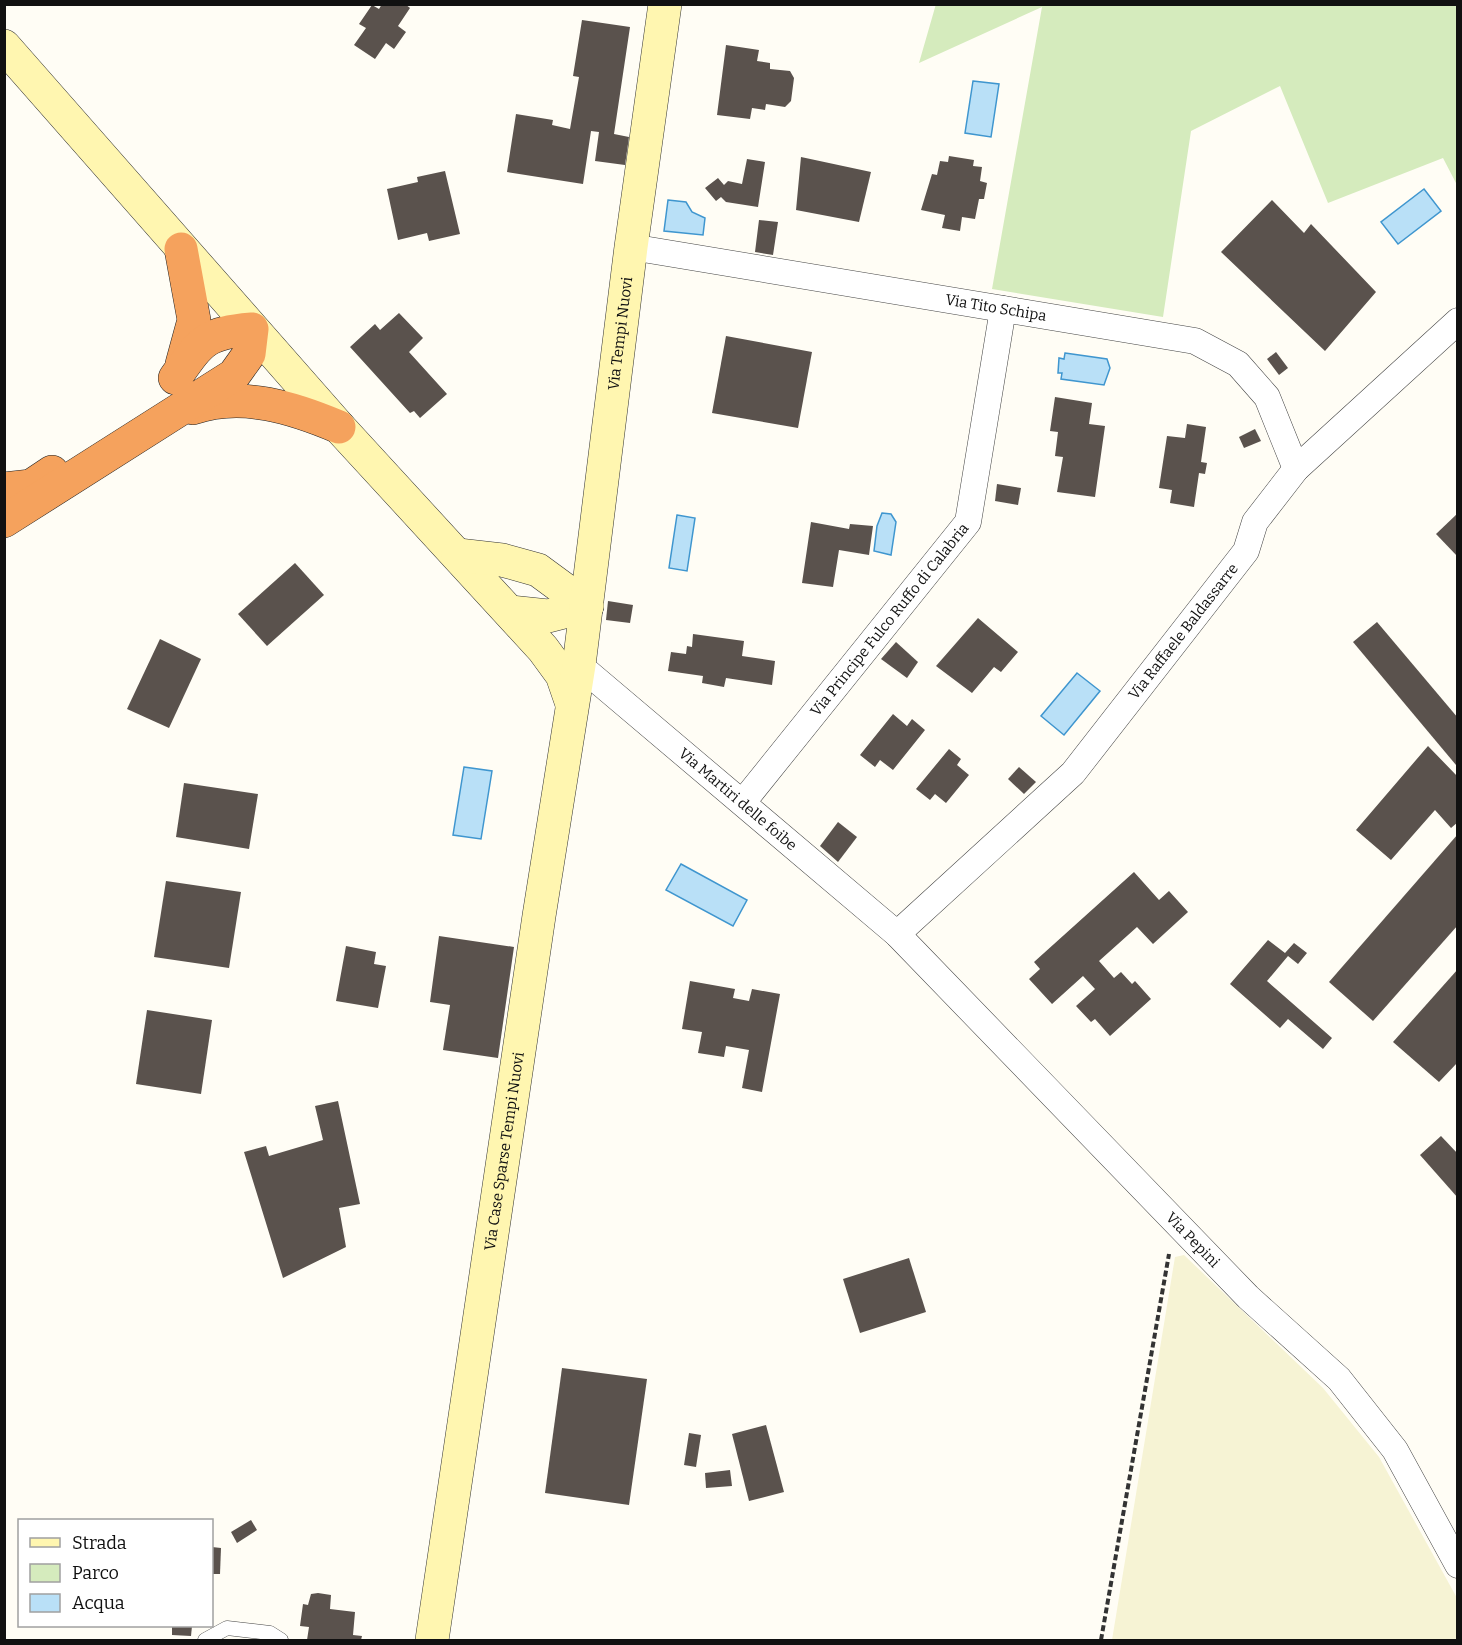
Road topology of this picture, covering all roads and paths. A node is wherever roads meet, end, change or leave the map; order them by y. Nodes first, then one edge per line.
1 (665, 4) edge
2 (4, 46) edge
3 (631, 247) junction
4 (181, 249) junction
5 (1003, 309) junction
6 (1458, 321) edge
7 (252, 329) junction
8 (175, 378) junction
9 (172, 415) junction
10 (339, 427) junction
11 (1296, 469) junction
12 (4, 489) edge
13 (4, 521) edge
14 (595, 532) junction
15 (458, 555) junction
16 (538, 570) junction
17 (587, 606) junction
18 (510, 612) junction
19 (579, 664) junction
20 (572, 704) junction
21 (743, 802) junction
22 (897, 934) junction
23 (1175, 1220) junction
24 (1458, 1565) edge
25 (205, 1641) edge
26 (281, 1641) edge
27 (432, 1641) edge
28 (1101, 1641) edge

1 - 3 street, Via Tempi Nuovi
2 - 4 street
3 - 5 street, Via Tito Schipa
3 - 14 street, Via Tempi Nuovi
4 - 7 street
4 - 8 highway
5 - 11 street, Via Tito Schipa
5 - 21 street, Via Principe Fulco Ruffo di Calabria
6 - 11 street, Via Raffaele Baldassarre
7 - 8 highway
7 - 9 highway
7 - 10 street
8 - 12 highway
9 - 10 highway
9 - 13 highway
10 - 15 street
11 - 22 street, Via Raffaele Baldassarre
14 - 16 street
14 - 17 street, Via Tempi Nuovi
15 - 16 street
15 - 18 street
16 - 17 street
17 - 18 street
17 - 19 street, Via Tempi Nuovi
18 - 20 street
19 - 20 street, Via Case Sparse Tempi Nuovi
19 - 21 street, Via Martiri delle foibe
20 - 27 street, Via Case Sparse Tempi Nuovi
21 - 22 street, Via Martiri delle foibe
22 - 23 street, Via Pepini
23 - 24 street, Via Pepini
23 - 28 path
25 - 26 lane

